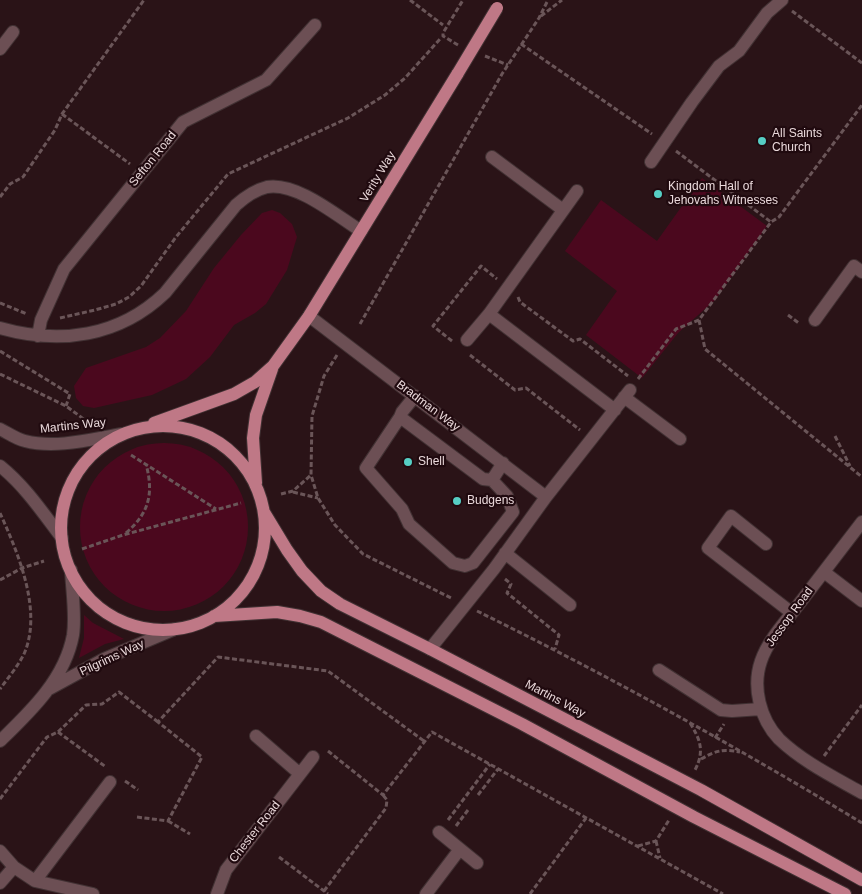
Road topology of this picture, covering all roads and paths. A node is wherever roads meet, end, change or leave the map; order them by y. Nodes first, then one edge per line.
1 (144, 0) edge
2 (410, 0) edge
3 (548, 0) edge
4 (562, 0) edge
5 (781, 2) edge
6 (500, 4) edge
7 (539, 18) junction
8 (315, 25) dead end
9 (443, 25) dead end
10 (13, 32) dead end
11 (521, 44) junction
12 (0, 50) edge
13 (862, 63) edge
14 (862, 105) edge
15 (62, 114) junction
16 (665, 143) junction
17 (492, 157) dead end
18 (651, 162) dead end
19 (142, 173) junction
20 (577, 191) dead end
21 (0, 197) edge
22 (563, 210) junction
23 (771, 222) junction
24 (361, 232) junction
25 (862, 272) edge
26 (489, 314) junction
27 (309, 316) junction
28 (699, 320) junction
29 (815, 320) dead end
30 (360, 324) dead end
31 (0, 328) edge
32 (38, 336) junction
33 (467, 340) dead end
34 (0, 351) edge
35 (337, 355) dead end
36 (273, 366) junction
37 (0, 374) edge
38 (627, 393) junction
39 (415, 396) junction
40 (66, 406) junction
41 (615, 410) junction
42 (400, 417) junction
43 (85, 420) dead end
44 (140, 428) junction
45 (0, 429) edge
46 (122, 434) junction
47 (835, 436) dead end
48 (680, 439) dead end
49 (131, 455) dead end
50 (503, 463) junction
51 (146, 464) junction
52 (0, 466) edge
53 (852, 469) junction
54 (311, 475) junction
55 (862, 478) edge
56 (492, 480) junction
57 (256, 485) junction
58 (292, 491) junction
59 (281, 494) dead end
60 (546, 497) junction
61 (318, 498) junction
62 (241, 503) dead end
63 (216, 509) junction
64 (264, 512) junction
65 (0, 514) edge
66 (862, 522) edge
67 (123, 536) junction
68 (62, 538) junction
69 (766, 544) dead end
70 (82, 549) dead end
71 (505, 553) junction
72 (44, 561) dead end
73 (22, 568) junction
74 (494, 569) junction
75 (71, 570) junction
76 (824, 572) junction
77 (0, 580) edge
78 (451, 598) dead end
79 (862, 601) edge
80 (570, 605) dead end
81 (476, 611) dead end
82 (792, 613) junction
83 (214, 616) junction
84 (175, 629) junction
85 (430, 649) junction
86 (555, 649) junction
87 (659, 670) dead end
88 (0, 689) edge
89 (49, 689) junction
90 (862, 705) edge
91 (761, 709) junction
92 (158, 722) junction
93 (690, 722) junction
94 (58, 732) junction
95 (256, 736) dead end
96 (0, 741) edge
97 (424, 741) junction
98 (321, 746) dead end
99 (744, 753) junction
100 (313, 757) dead end
101 (701, 759) junction
102 (490, 764) junction
103 (816, 767) junction
104 (498, 769) junction
105 (695, 770) dead end
106 (300, 774) junction
107 (109, 775) joint
108 (123, 780) dead end
109 (138, 790) dead end
110 (862, 793) edge
111 (383, 795) junction
112 (478, 796) dead end
113 (0, 799) edge
114 (468, 810) dead end
115 (137, 817) dead end
116 (586, 818) junction
117 (670, 818) dead end
118 (168, 821) junction
119 (862, 823) edge
120 (190, 834) dead end
121 (443, 835) junction
122 (656, 842) junction
123 (638, 846) junction
124 (460, 849) junction
125 (0, 851) edge
126 (279, 857) dead end
127 (660, 858) junction
128 (478, 863) dead end
129 (14, 866) junction
130 (35, 880) junction
131 (862, 880) edge
132 (0, 883) edge
133 (324, 891) junction
134 (532, 893) edge
135 (93, 894) edge
136 (217, 894) edge
137 (328, 894) edge
138 (426, 894) edge
139 (723, 894) edge
140 (845, 894) edge

1 - 15 path
2 - 9 path
3 - 7 path
4 - 7 path
5 - 13 path
5 - 16 street
6 - 24 main road, Verity Way, bridge
7 - 11 path
8 - 19 street, Sefton Road
10 - 12 street
11 - 16 path
11 - 30 path
14 - 23 path
15 - 19 path
15 - 21 path
16 - 18 street
16 - 23 path
17 - 22 street
19 - 32 street, Sefton Road
20 - 22 street
22 - 26 street
23 - 28 path
24 - 27 main road, Verity Way
24 - 32 street
25 - 29 street
26 - 33 street
26 - 41 street
27 - 36 main road, Verity Way
27 - 39 street, Bradman Way
28 - 38 path
28 - 53 path
31 - 32 street
34 - 40 path
35 - 54 path
36 - 44 main road, Verity Way
36 - 57 main road, Verity Way
37 - 40 path
38 - 41 street
38 - 48 street
39 - 42 street
39 - 50 street, Bradman Way
40 - 43 path
41 - 60 street
42 - 56 street
42 - 56 street
44 - 46 main road, Martins Way
44 - 57 main road, Martins Way
45 - 46 street, Martins Way
46 - 68 main road, Martins Way
47 - 53 path
49 - 51 path
50 - 56 street
50 - 60 street, Bradman Way
51 - 63 path
51 - 67 path
52 - 68 street, Martins Way
53 - 55 path
54 - 58 path
54 - 61 path
57 - 64 main road, Martins Way
58 - 59 path
58 - 61 path
60 - 71 street
61 - 78 path
62 - 63 path
63 - 67 path
64 - 83 main road, Martins Way
64 - 85 main road, Martins Way
65 - 73 path
66 - 76 street, Jessop Road
67 - 70 path
68 - 75 main road, Martins Way
69 - 82 street
71 - 74 street
71 - 80 street
72 - 73 path
73 - 77 path
73 - 88 path
74 - 85 street
74 - 86 path
75 - 84 main road, Martins Way
75 - 89 street, Pilgrims Way
76 - 79 street
76 - 82 street, Jessop Road
81 - 86 path
82 - 91 street, Jessop Road
83 - 84 main road, Martins Way
83 - 140 main road, Martins Way
84 - 89 street, Pilgrims Way
85 - 131 main road, Martins Way
86 - 93 path
87 - 91 street
89 - 96 street, Pilgrims Way
90 - 103 path
91 - 103 street, Jessop Road
92 - 94 path
92 - 97 path
92 - 118 path
93 - 99 path
93 - 101 path
94 - 107 path
94 - 113 path
95 - 106 street
97 - 102 path
97 - 111 path
98 - 111 path
99 - 101 path
99 - 119 path
100 - 106 street, Chester Road
101 - 105 path
102 - 104 path
102 - 121 path
103 - 110 street, Jessop Road
104 - 112 path
104 - 116 path
106 - 136 street, Chester Road
107 - 130 street
108 - 109 path
111 - 133 path
114 - 121 path
115 - 118 path
116 - 123 path
116 - 134 path
117 - 122 path
118 - 120 path
121 - 124 street
122 - 123 path
122 - 127 path
123 - 127 path
124 - 128 street
124 - 138 street
125 - 129 street
126 - 133 path
127 - 139 path
129 - 130 street
129 - 132 street
130 - 135 street
133 - 137 path

